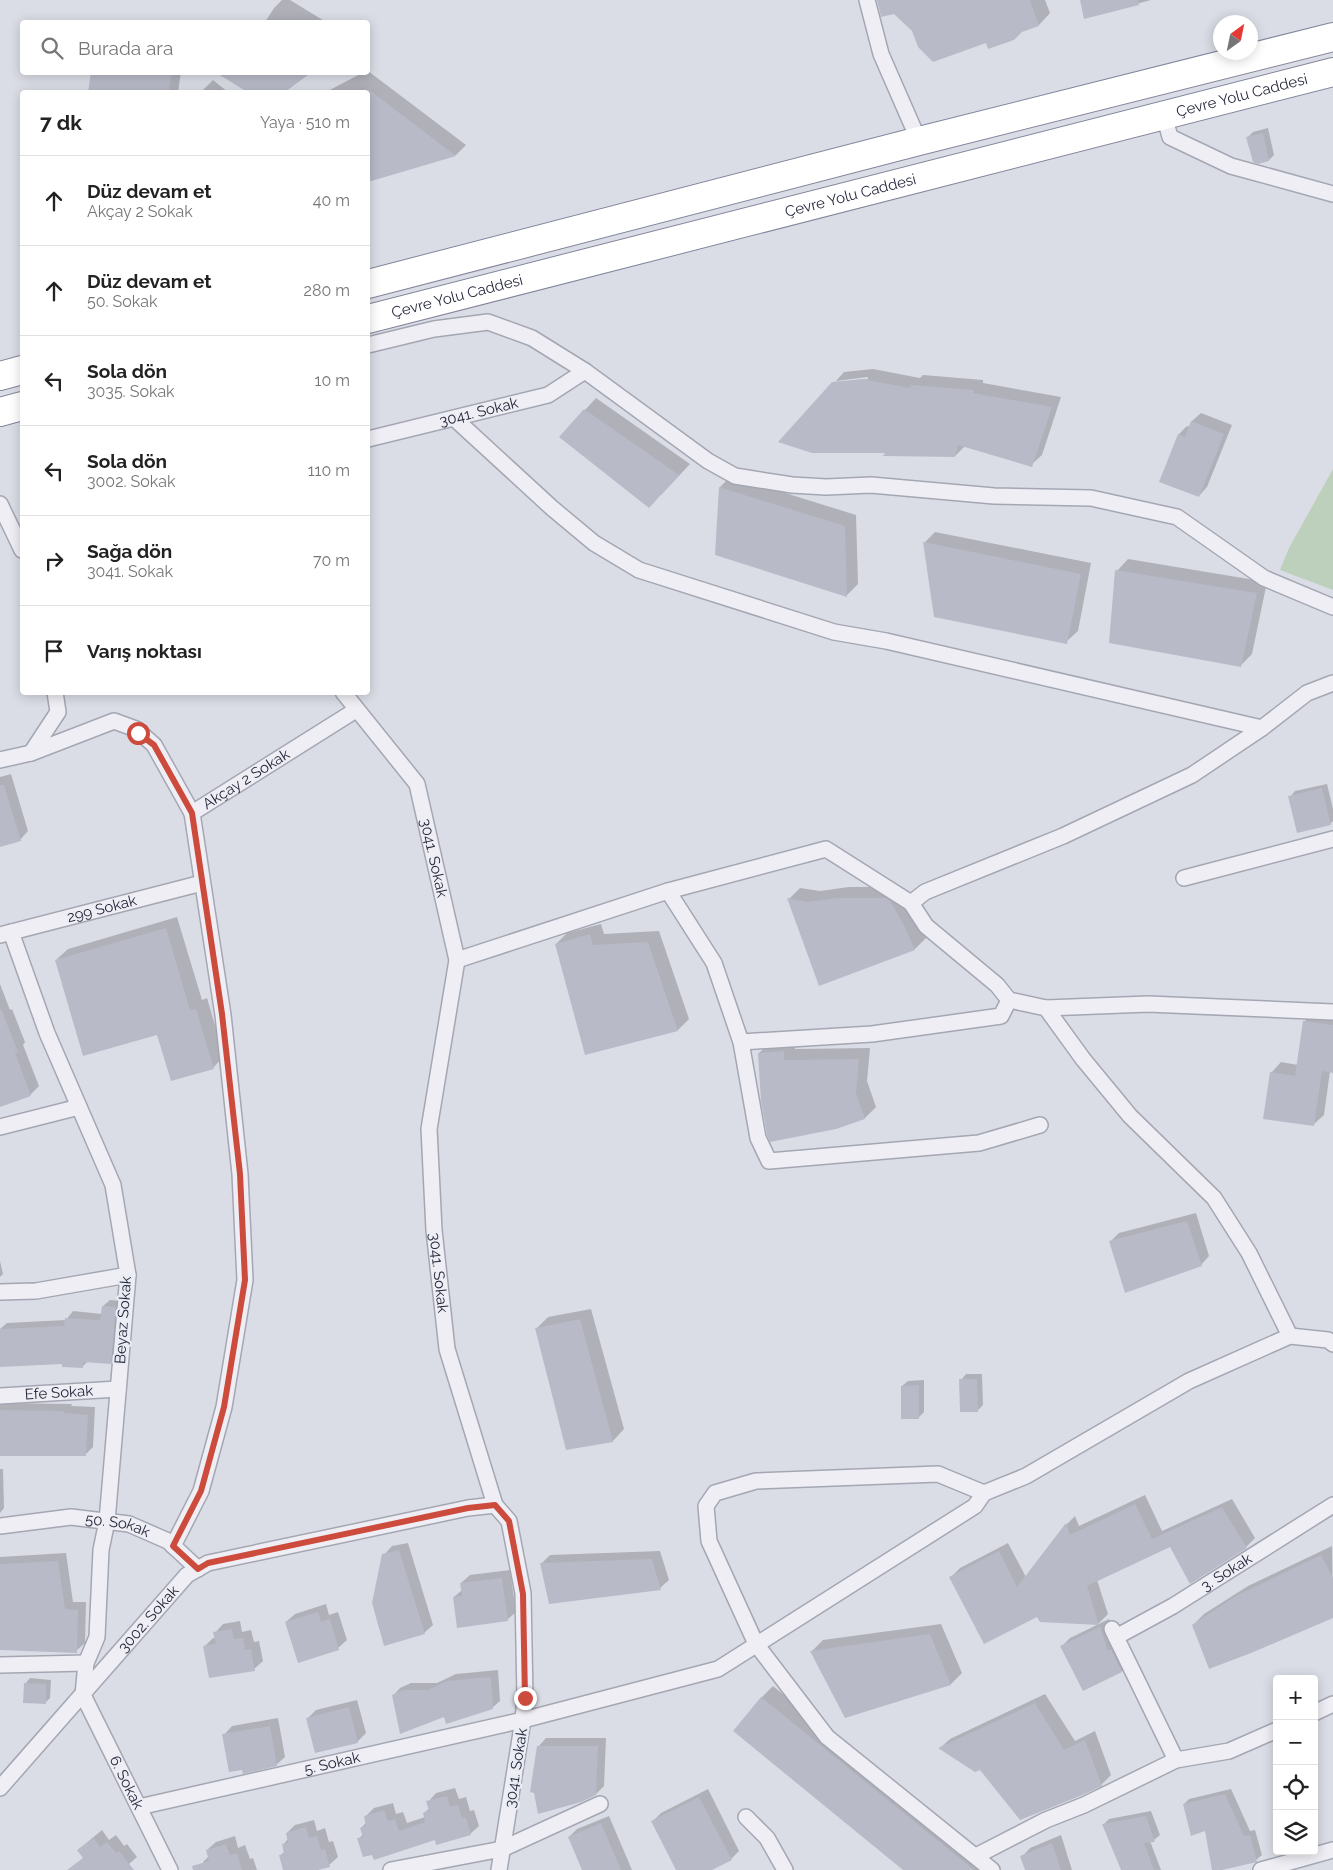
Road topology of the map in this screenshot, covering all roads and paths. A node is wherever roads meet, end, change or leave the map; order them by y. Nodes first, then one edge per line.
1 (867, 0) edge
2 (1333, 37) edge
3 (1333, 72) edge
4 (1164, 115) junction
5 (919, 141) junction
6 (1333, 194) edge
7 (370, 283) edge
8 (370, 318) edge
9 (370, 345) edge
10 (20, 371) edge
11 (585, 372) junction
12 (0, 376) edge
13 (20, 407) edge
14 (0, 412) edge
15 (454, 418) junction
16 (370, 439) edge
17 (0, 504) edge
18 (20, 546) edge
19 (1333, 607) edge
20 (1333, 683) edge
21 (55, 695) edge
22 (345, 695) edge
23 (356, 710) junction
24 (1262, 728) junction
25 (31, 753) junction
26 (0, 760) edge
27 (192, 813) junction
28 (1333, 839) edge
29 (1184, 878) dead end
30 (202, 883) junction
31 (668, 891) junction
32 (911, 903) junction
33 (6, 934) edge
34 (457, 960) junction
35 (1009, 1000) junction
36 (1046, 1008) junction
37 (1333, 1012) edge
38 (742, 1042) junction
39 (79, 1107) junction
40 (1040, 1125) dead end
41 (0, 1127) edge
42 (128, 1275) junction
43 (0, 1292) edge
44 (1290, 1336) junction
45 (1333, 1344) edge
46 (118, 1389) junction
47 (0, 1396) edge
48 (984, 1493) junction
49 (495, 1505) junction
50 (1333, 1505) edge
51 (107, 1521) junction
52 (0, 1526) edge
53 (173, 1546) junction
54 (198, 1569) junction
55 (756, 1644) junction
56 (86, 1663) junction
57 (0, 1665) edge
58 (83, 1695) junction
59 (1333, 1704) edge
60 (1318, 1711) edge
61 (524, 1720) junction
62 (1273, 1732) edge
63 (1176, 1760) junction
64 (0, 1788) edge
65 (600, 1804) dead end
66 (139, 1807) junction
67 (746, 1817) dead end
68 (502, 1849) junction
69 (1333, 1850) edge
70 (976, 1856) junction
71 (170, 1870) edge
72 (391, 1870) edge
73 (498, 1870) edge
74 (785, 1870) edge
75 (992, 1870) edge
76 (1261, 1870) edge

1 - 5 street
2 - 5 highway
3 - 4 highway, Çevre Yolu Caddesi
4 - 6 street
4 - 8 highway, Çevre Yolu Caddesi
5 - 7 highway
9 - 11 street
10 - 12 highway
11 - 15 street, 3041. Sokak
11 - 19 street
13 - 14 highway
15 - 16 street, 3041. Sokak
15 - 24 street
17 - 18 street
20 - 24 street
21 - 25 street
22 - 23 street, 3041. Sokak
23 - 27 street, Akçay 2 Sokak
23 - 34 street, 3041. Sokak
24 - 32 street
25 - 26 street, Akçay 2 Sokak
25 - 27 street, Akçay 2 Sokak
27 - 30 street
28 - 29 street
30 - 33 street, 299 Sokak
30 - 53 street
31 - 32 street
31 - 34 street
31 - 38 street
32 - 35 street
33 - 39 street, Beyaz Sokak
34 - 49 street, 3041. Sokak
35 - 36 street
35 - 38 street
36 - 37 street
36 - 44 street
38 - 40 street
39 - 41 street
39 - 42 street, Beyaz Sokak
42 - 43 street
42 - 46 street, Beyaz Sokak
44 - 45 street
44 - 48 street
46 - 47 street, Efe Sokak
46 - 51 street, Beyaz Sokak
48 - 55 street, 5. Sokak
48 - 55 street
49 - 54 street, 3002. Sokak
49 - 61 street, 3041. Sokak
50 - 63 street, 3. Sokak
51 - 52 street, 50. Sokak
51 - 53 street, 50. Sokak
51 - 56 street, Beyaz Sokak
53 - 54 street, 50. Sokak
54 - 58 street, 3002. Sokak
55 - 61 street, 5. Sokak
55 - 70 street
56 - 57 street
56 - 58 street, Beyaz Sokak
58 - 64 street, 3002. Sokak
58 - 66 street, 6. Sokak
59 - 60 street
61 - 66 street, 5. Sokak
61 - 68 street, 3041. Sokak
62 - 63 street
63 - 70 street
65 - 68 street
66 - 71 street, 6. Sokak
67 - 74 street
68 - 72 street
68 - 73 street, 3041. Sokak
69 - 76 street
70 - 75 street

